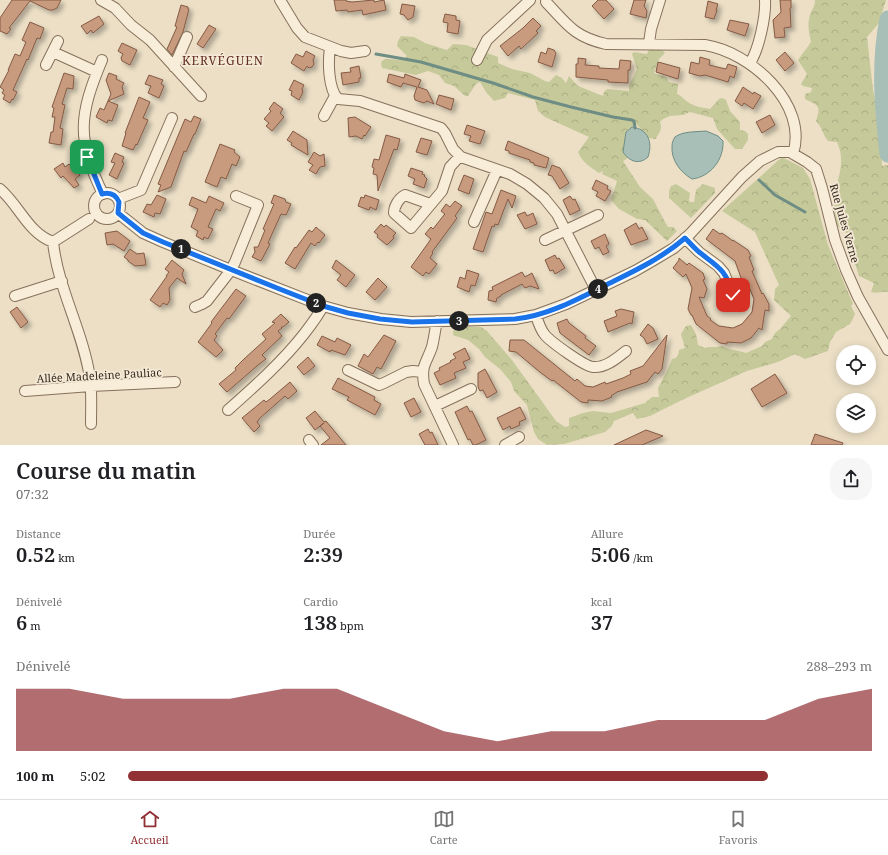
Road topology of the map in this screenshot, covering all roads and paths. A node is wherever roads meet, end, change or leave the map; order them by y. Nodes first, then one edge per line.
1 (101, 0) edge
2 (280, 0) edge
3 (530, 0) edge
4 (660, 0) edge
5 (765, 0) edge
6 (547, 1) edge
7 (187, 37) dead end
8 (58, 41) dead end
9 (649, 43) junction
10 (330, 48) junction
11 (365, 51) dead end
12 (53, 52) junction
13 (102, 60) dead end
14 (477, 60) dead end
15 (750, 63) junction
16 (46, 65) dead end
17 (174, 67) junction
18 (97, 72) junction
19 (201, 96) dead end
20 (334, 96) junction
21 (324, 116) dead end
22 (172, 118) dead end
23 (793, 154) junction
24 (460, 156) junction
25 (497, 170) junction
26 (0, 189) edge
27 (102, 194) junction
28 (236, 196) dead end
29 (118, 199) junction
30 (430, 204) dead end
31 (118, 213) junction
32 (598, 216) dead end
33 (89, 219) dead end
34 (474, 222) dead end
35 (565, 231) junction
36 (685, 238) junction
37 (544, 240) dead end
38 (52, 242) junction
39 (230, 270) junction
40 (62, 281) junction
41 (596, 290) junction
42 (16, 296) dead end
43 (323, 306) junction
44 (731, 306) dead end
45 (195, 307) dead end
46 (536, 315) junction
47 (437, 321) junction
48 (888, 350) edge
49 (626, 351) dead end
50 (348, 370) dead end
51 (422, 372) junction
52 (175, 382) dead end
53 (91, 386) junction
54 (471, 389) dead end
55 (25, 391) dead end
56 (435, 406) junction
57 (228, 410) dead end
58 (90, 424) dead end
59 (519, 437) dead end
60 (453, 445) edge
61 (505, 445) edge

1 - 17 street
2 - 10 street
3 - 6 street
3 - 14 street
4 - 9 street
5 - 15 street
6 - 9 street
7 - 17 street
8 - 12 street
9 - 15 street
10 - 11 street
10 - 20 street
12 - 16 street
12 - 18 street
13 - 18 street
15 - 23 street
17 - 19 street
18 - 27 street
20 - 21 street
20 - 24 street
22 - 29 street
23 - 36 street
23 - 48 street, Rue Jules Verne
24 - 25 street
24 - 30 street
25 - 34 street
25 - 35 street
26 - 38 street
27 - 29 street
27 - 31 street
28 - 39 street
29 - 31 street
31 - 39 street
32 - 35 street
33 - 38 street
35 - 37 street
35 - 41 street
36 - 41 street
36 - 44 street
38 - 40 street
39 - 43 street
39 - 45 street
40 - 42 street
40 - 53 street
41 - 46 street
43 - 47 street
43 - 57 street
46 - 47 street
46 - 49 street
47 - 51 street
50 - 51 street
51 - 56 street
52 - 53 street, Allée Madeleine Pauliac
53 - 55 street, Allée Madeleine Pauliac
53 - 58 street
54 - 56 street
56 - 60 street
59 - 61 street

